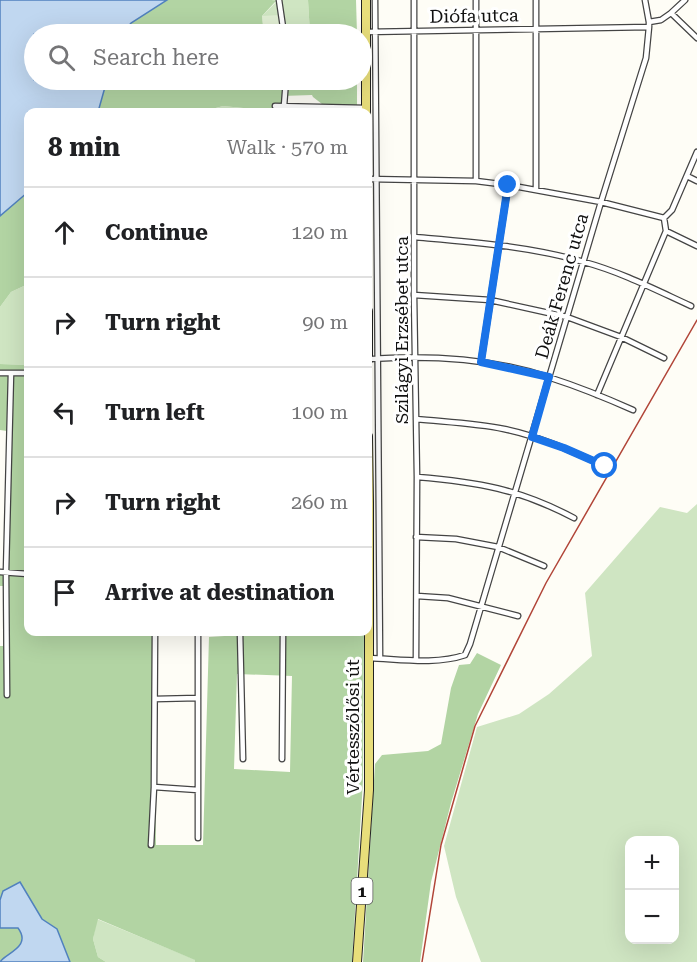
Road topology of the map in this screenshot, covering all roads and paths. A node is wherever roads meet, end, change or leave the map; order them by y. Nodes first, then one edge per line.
1 (279, 0) edge
2 (366, 0) edge
3 (375, 0) edge
4 (414, 0) edge
5 (476, 0) edge
6 (536, 0) edge
7 (645, 0) edge
8 (684, 0) edge
9 (671, 14) junction
10 (283, 24) edge
11 (366, 24) edge
12 (649, 24) junction
13 (535, 29) junction
14 (414, 30) junction
15 (475, 30) junction
16 (372, 32) edge
17 (376, 32) junction
18 (697, 38) edge
19 (285, 90) edge
20 (366, 90) edge
21 (275, 106) dead end
22 (284, 106) junction
23 (325, 108) edge
24 (366, 108) edge
25 (697, 152) edge
26 (687, 176) junction
27 (372, 179) edge
28 (377, 179) junction
29 (415, 179) junction
30 (476, 181) junction
31 (697, 181) edge
32 (508, 185) junction
33 (536, 189) junction
34 (601, 202) junction
35 (664, 218) junction
36 (666, 231) junction
37 (414, 237) junction
38 (499, 244) junction
39 (697, 246) edge
40 (584, 262) junction
41 (645, 284) junction
42 (414, 295) junction
43 (490, 300) junction
44 (691, 306) dead end
45 (567, 317) junction
46 (621, 337) junction
47 (378, 358) junction
48 (416, 358) junction
49 (664, 358) dead end
50 (372, 359) edge
51 (481, 362) junction
52 (0, 373) edge
53 (11, 373) junction
54 (24, 373) edge
55 (549, 377) junction
56 (597, 395) junction
57 (633, 410) dead end
58 (416, 419) junction
59 (532, 437) junction
60 (605, 466) dead end
61 (417, 477) junction
62 (514, 492) junction
63 (574, 518) dead end
64 (416, 537) junction
65 (498, 547) junction
66 (544, 566) dead end
67 (0, 572) edge
68 (6, 572) junction
69 (24, 574) edge
70 (417, 596) junction
71 (380, 597) junction
72 (372, 598) edge
73 (482, 605) junction
74 (518, 616) dead end
75 (155, 636) edge
76 (198, 636) edge
77 (240, 636) edge
78 (283, 636) edge
79 (369, 636) edge
80 (369, 658) junction
81 (380, 658) junction
82 (416, 660) junction
83 (7, 695) dead end
84 (198, 698) junction
85 (155, 699) junction
86 (243, 759) dead end
87 (282, 759) dead end
88 (154, 787) junction
89 (198, 790) junction
90 (198, 838) dead end
91 (151, 845) dead end
92 (357, 962) edge

1 - 10 street
2 - 11 main road
3 - 17 street, Vértesszőlősi út
4 - 14 street, Szilágyi Erzsébet utca
5 - 15 street
6 - 13 street
7 - 12 street, Deák Ferenc utca
8 - 9 street
9 - 12 street, Diófa utca
9 - 18 street
12 - 13 street, Diófa utca
12 - 34 street, Deák Ferenc utca
13 - 15 street, Diófa utca
13 - 33 street
14 - 15 street, Diófa utca
14 - 17 street, Diófa utca
14 - 29 street, Szilágyi Erzsébet utca
15 - 30 street
16 - 17 street, Diófa utca
17 - 28 street, Vértesszőlősi út
19 - 22 street
20 - 24 main road
21 - 22 street
22 - 23 street
25 - 26 street
26 - 31 street
26 - 35 street
27 - 28 street
28 - 29 street
28 - 47 street, Vértesszőlősi út
29 - 30 street
29 - 37 street, Szilágyi Erzsébet utca
30 - 32 street
32 - 33 street
32 - 38 street
33 - 34 street
34 - 35 street
34 - 40 street, Deák Ferenc utca
35 - 36 street
36 - 39 street
36 - 41 street
37 - 38 street
37 - 42 street, Szilágyi Erzsébet utca
38 - 40 street
38 - 43 street
40 - 41 street
40 - 45 street, Deák Ferenc utca
41 - 44 street
41 - 46 street
42 - 43 street
42 - 48 street, Szilágyi Erzsébet utca
43 - 45 street
43 - 51 street
45 - 46 street
45 - 55 street, Deák Ferenc utca
46 - 49 street
46 - 56 street
47 - 48 street
47 - 50 street
47 - 71 street, Vértesszőlősi út
48 - 51 street
48 - 58 street, Szilágyi Erzsébet utca
51 - 55 street
52 - 53 street
53 - 54 street
53 - 68 street
55 - 56 street
55 - 59 street, Deák Ferenc utca
56 - 57 street
58 - 59 street
58 - 61 street, Szilágyi Erzsébet utca
59 - 60 street
59 - 62 street, Deák Ferenc utca
61 - 62 street
61 - 64 street, Szilágyi Erzsébet utca
62 - 63 street
62 - 65 street, Deák Ferenc utca
64 - 65 street
64 - 70 street, Szilágyi Erzsébet utca
65 - 66 street
65 - 73 street, Deák Ferenc utca
67 - 68 street
68 - 69 street
68 - 83 street
70 - 73 street
70 - 82 street, Szilágyi Erzsébet utca
71 - 72 street
71 - 81 street, Vértesszőlősi út
73 - 74 street
73 - 82 street, Deák Ferenc utca
75 - 85 street
76 - 84 street
77 - 86 street
78 - 87 street
79 - 80 main road, Vértesszőlősi út / 1
80 - 81 street
80 - 92 main road, Vértesszőlősi út / 1
81 - 82 street
84 - 85 street
84 - 89 street
85 - 88 street
88 - 89 street
88 - 91 street
89 - 90 street

